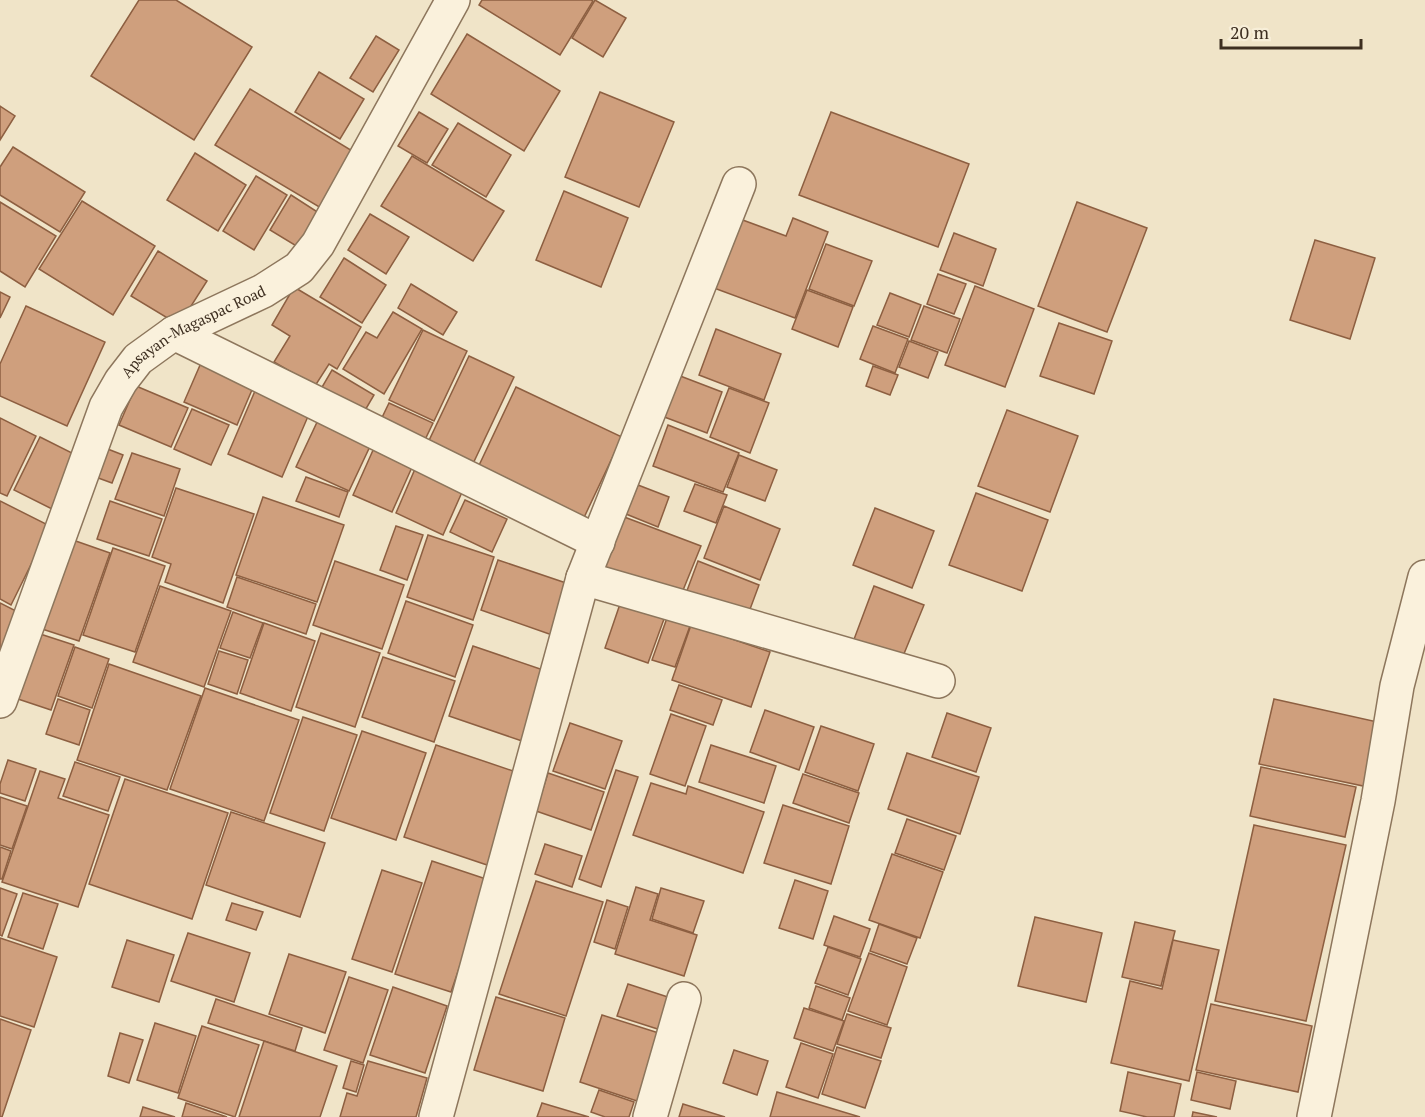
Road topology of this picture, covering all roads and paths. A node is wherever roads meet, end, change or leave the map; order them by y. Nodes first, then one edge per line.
1 (453, 0) edge
2 (739, 184) dead end
3 (174, 333) junction
4 (598, 542) junction
5 (1425, 577) edge
6 (583, 579) junction
7 (938, 681) dead end
8 (0, 702) edge
9 (684, 999) dead end
10 (435, 1117) edge
11 (650, 1117) edge
12 (1314, 1117) edge

1 - 3 street, Apsayan-Magaspac Road
2 - 4 street
3 - 4 street
3 - 8 street, Apsayan-Magaspac Road
4 - 6 street
5 - 12 street
6 - 7 street
6 - 10 street
9 - 11 street

